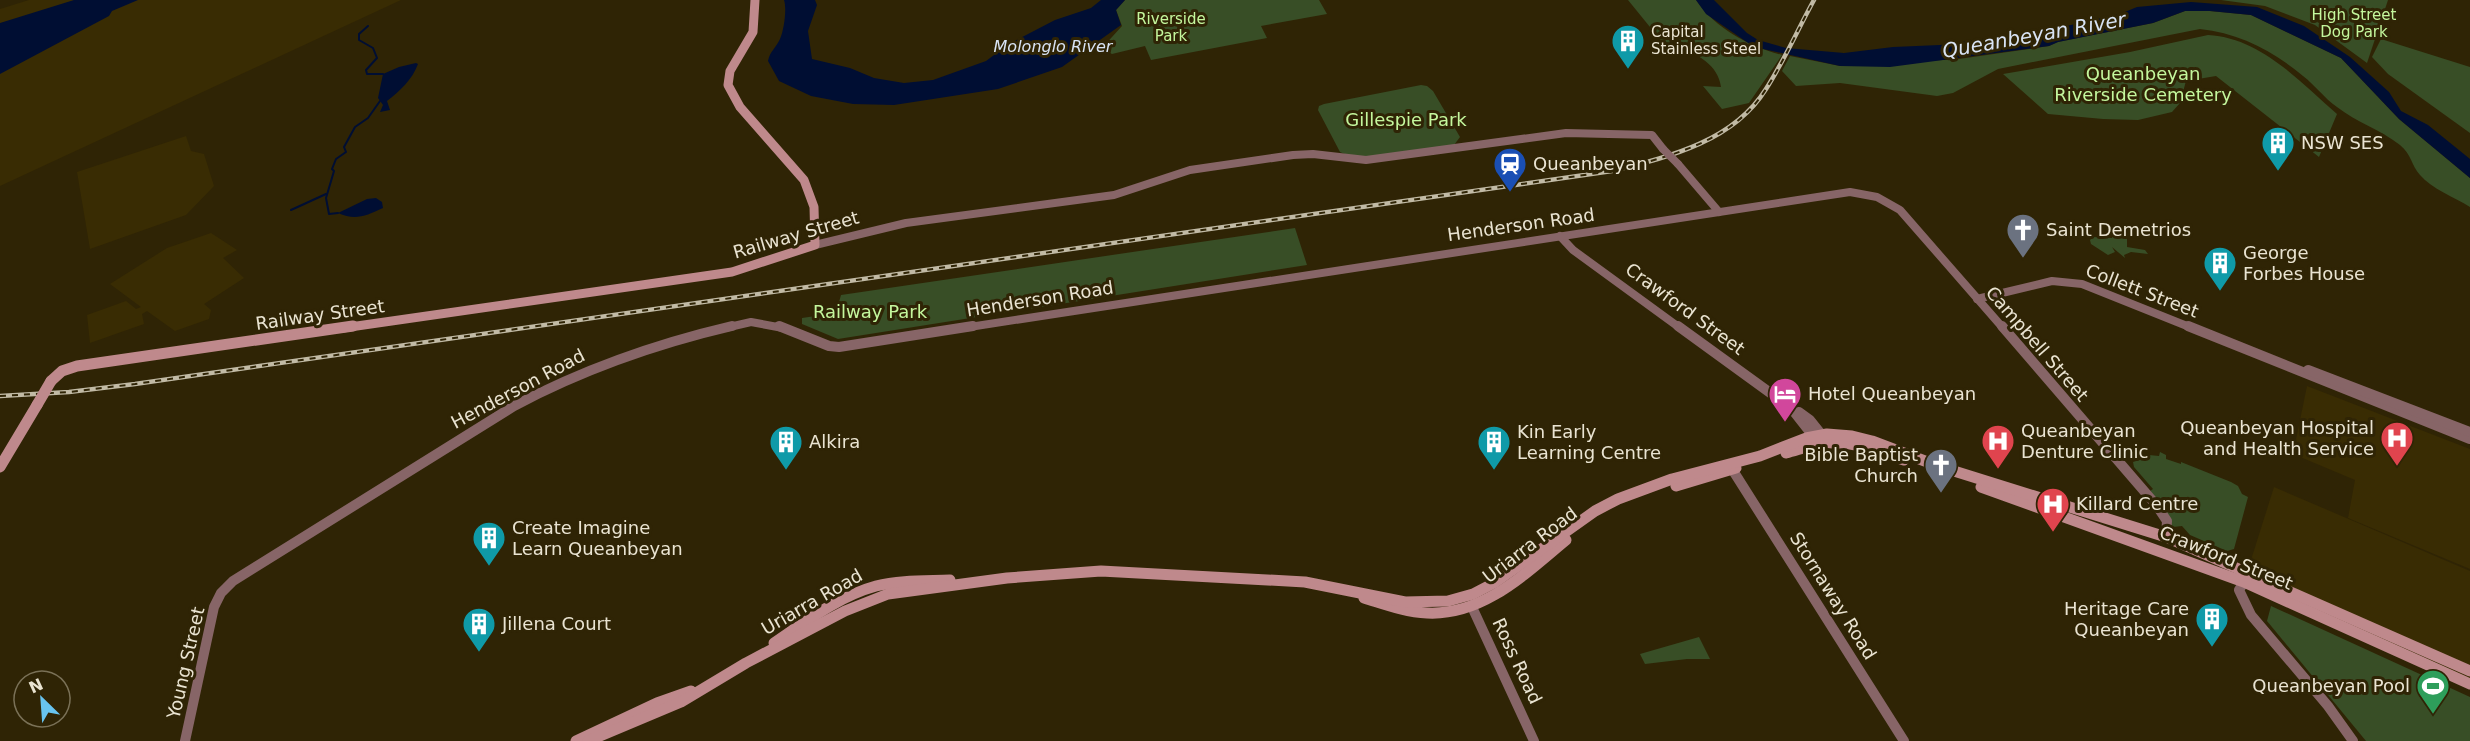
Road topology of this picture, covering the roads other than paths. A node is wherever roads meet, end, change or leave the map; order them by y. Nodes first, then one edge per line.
1 (755, 0) edge
2 (1719, 212) junction
3 (1919, 231) joint
4 (1560, 236) junction
5 (815, 245) junction
6 (1977, 299) junction
7 (2291, 366) junction
8 (2470, 432) edge
9 (1820, 438) junction
10 (2470, 439) edge
11 (0, 467) edge
12 (1719, 469) junction
13 (1735, 473) junction
14 (2083, 517) junction
15 (2166, 537) junction
16 (2243, 576) junction
17 (221, 593) joint
18 (1470, 601) junction
19 (2470, 671) edge
20 (716, 681) junction
21 (2470, 684) edge
22 (185, 741) edge
23 (576, 741) edge
24 (588, 741) edge
25 (1534, 741) edge
26 (1904, 741) edge
27 (2353, 741) edge

1 - 5 main road
2 - 3 street, Henderson Road
2 - 4 street, Henderson Road
2 - 5 street, Railway Street, bridge
3 - 6 street, Campbell Street
4 - 9 street, Crawford Street
4 - 17 street, Henderson Road
5 - 11 main road, Railway Street, bridge
6 - 7 street, Collett Street
6 - 15 street, Campbell Street
7 - 8 street, Collett Street
7 - 10 street, Collett Street
9 - 12 main road, Uriarra Road
9 - 13 main road, Uriarra Road
9 - 14 main road, Crawford Street
12 - 13 main road, Uriarra Road
12 - 18 main road, Uriarra Road
13 - 26 street, Stornaway Road
14 - 15 main road, Crawford Street
14 - 16 main road, Crawford Street
15 - 16 main road, Crawford Street
16 - 19 main road, Crawford Street
16 - 21 main road, Crawford Street
16 - 27 street
17 - 22 street, Young Street
18 - 20 main road, Uriarra Road
18 - 25 street, Ross Road
20 - 23 main road, Uriarra Road
20 - 24 main road, Uriarra Road

